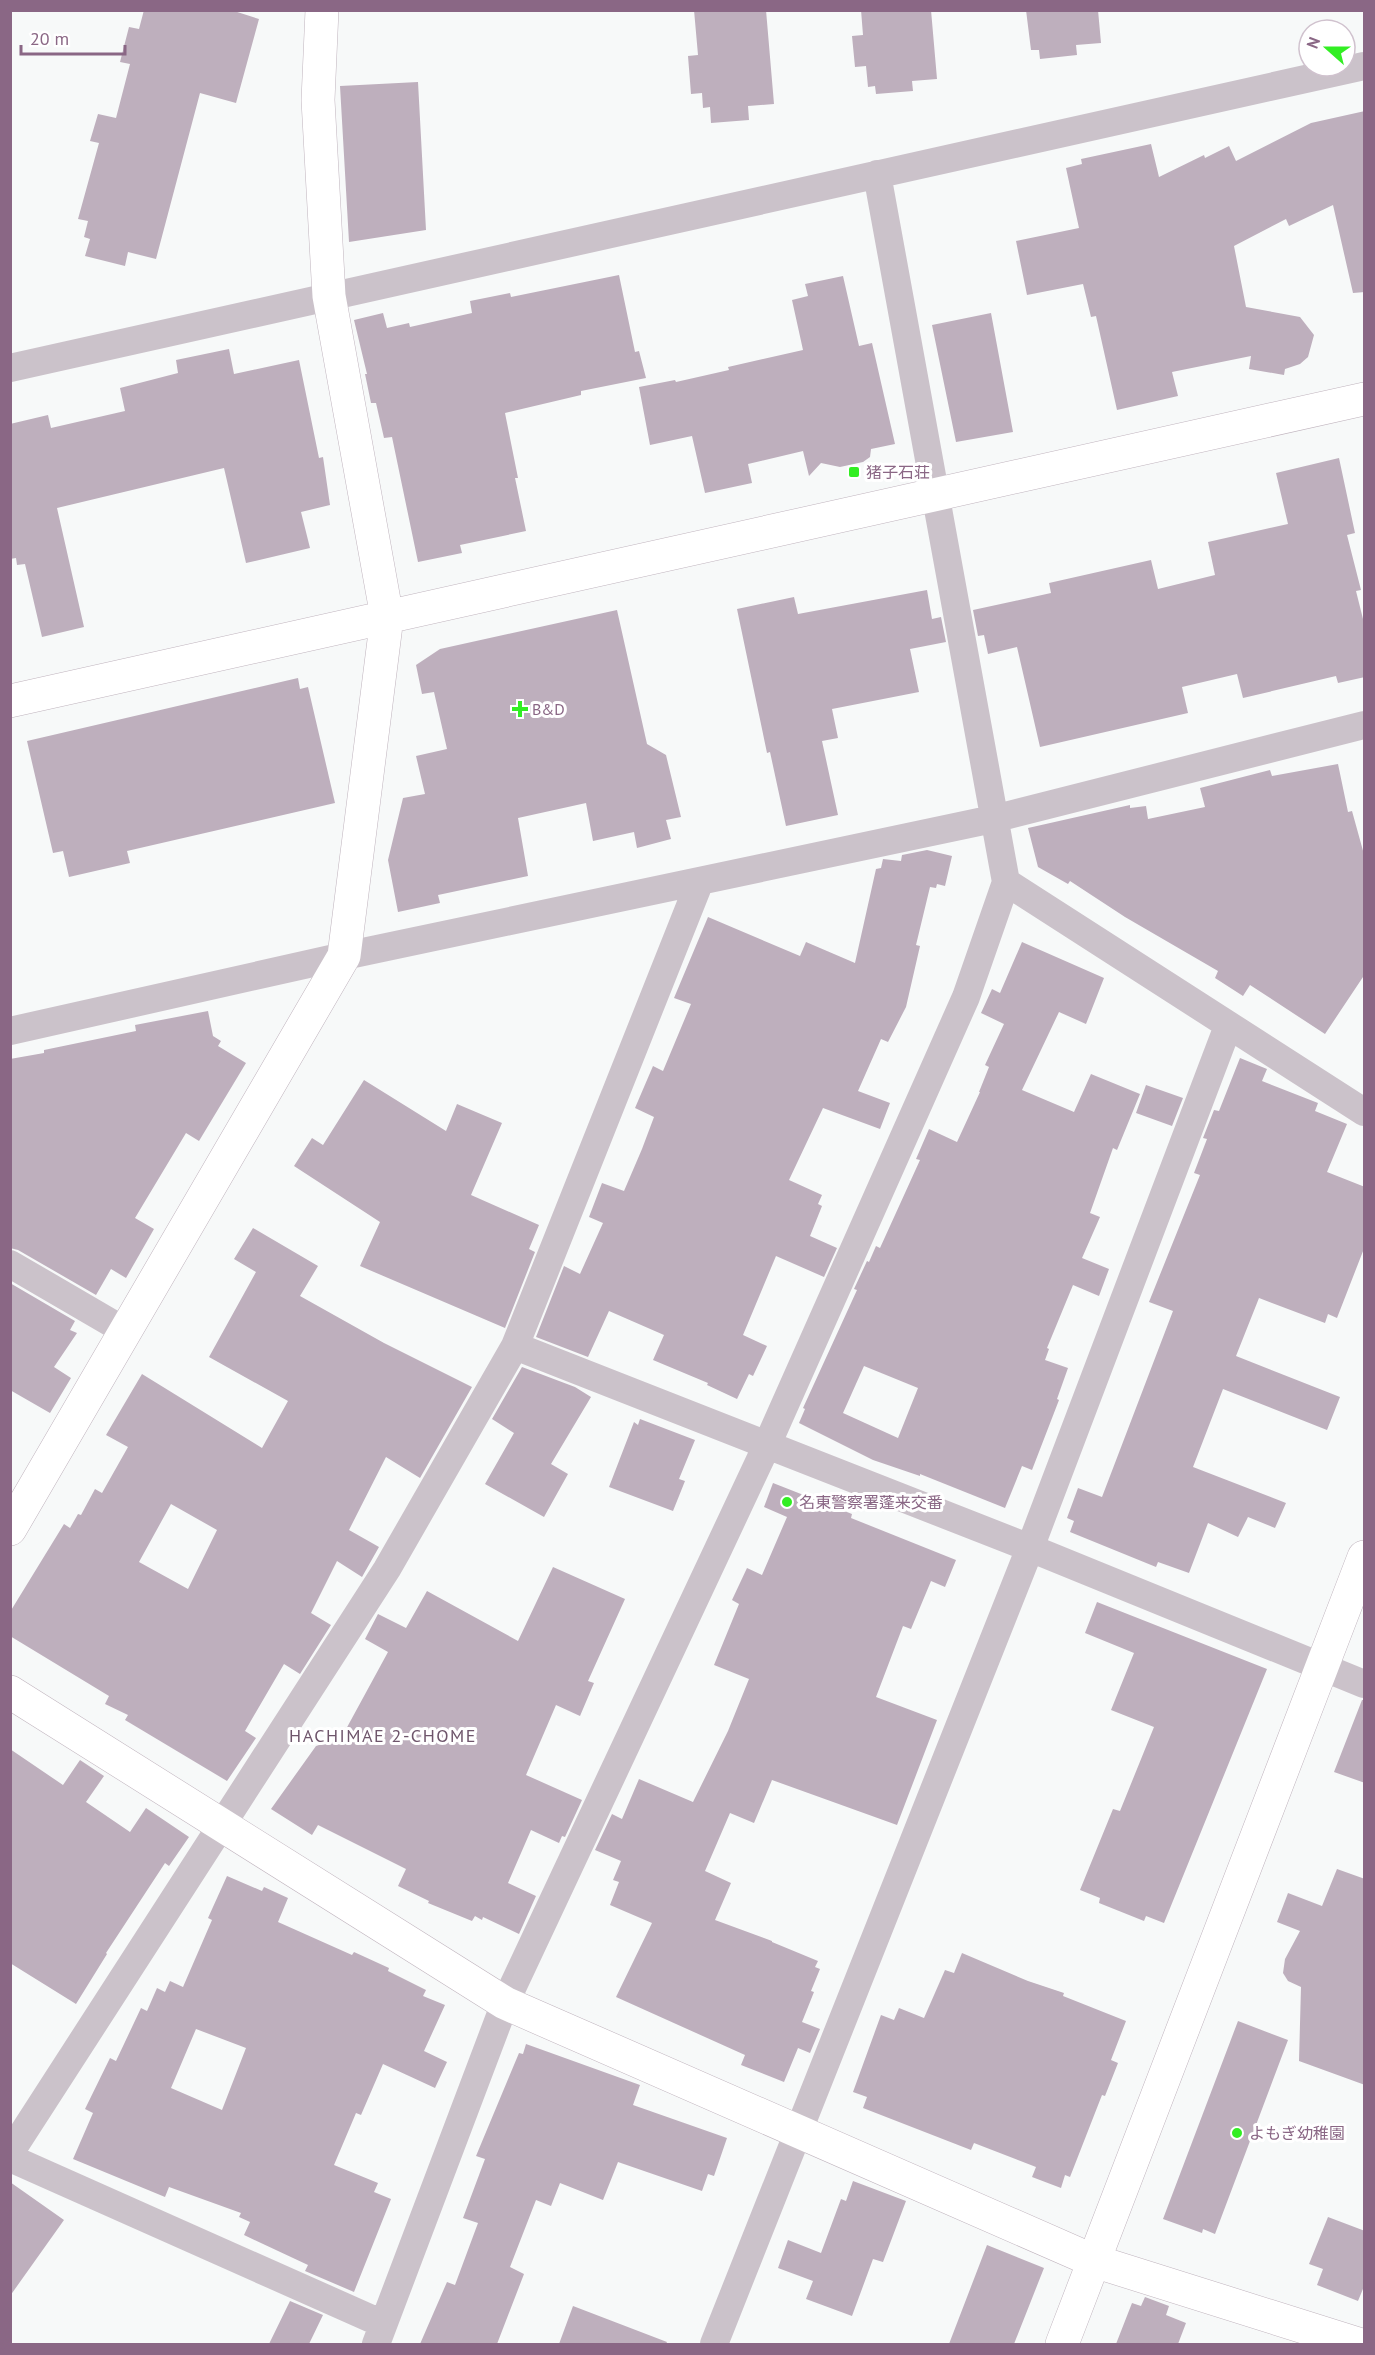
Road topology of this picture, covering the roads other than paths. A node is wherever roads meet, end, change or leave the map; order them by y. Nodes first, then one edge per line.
1 (322, 10) edge
2 (1365, 66) edge
3 (877, 174) junction
4 (329, 296) junction
5 (10, 368) edge
6 (1365, 399) edge
7 (935, 495) junction
8 (387, 617) junction
9 (10, 701) edge
10 (1365, 725) edge
11 (993, 819) junction
12 (700, 881) junction
13 (1006, 882) junction
14 (344, 956) junction
15 (1228, 1026) junction
16 (10, 1031) edge
17 (1365, 1112) edge
18 (10, 1264) edge
19 (126, 1332) junction
20 (515, 1346) junction
21 (767, 1445) junction
22 (10, 1529) edge
23 (1030, 1548) junction
24 (1365, 1557) edge
25 (1322, 1668) junction
26 (1365, 1684) edge
27 (10, 1692) edge
28 (222, 1825) junction
29 (505, 2003) junction
30 (797, 2130) junction
31 (10, 2156) edge
32 (1094, 2261) junction
33 (379, 2334) edge
34 (714, 2344) edge
35 (1062, 2344) edge
36 (1358, 2344) edge

1 - 4 street
2 - 3 street
3 - 4 street
3 - 7 street
4 - 5 street
4 - 8 street
6 - 7 street
7 - 8 street
7 - 11 street
8 - 9 street
8 - 14 street
10 - 11 street
11 - 12 street
11 - 13 street
12 - 14 street
12 - 20 street
13 - 15 street
13 - 21 street
14 - 16 street
14 - 19 street
15 - 17 street
15 - 23 street
18 - 19 street
19 - 22 street
20 - 21 street
20 - 28 street
21 - 23 street
21 - 29 street
23 - 25 street
23 - 30 street
24 - 25 street
25 - 26 street
25 - 32 street
27 - 28 street
28 - 29 street
28 - 31 street
29 - 30 street
29 - 33 street
30 - 32 street
30 - 34 street
31 - 33 street
32 - 35 street
32 - 36 street

